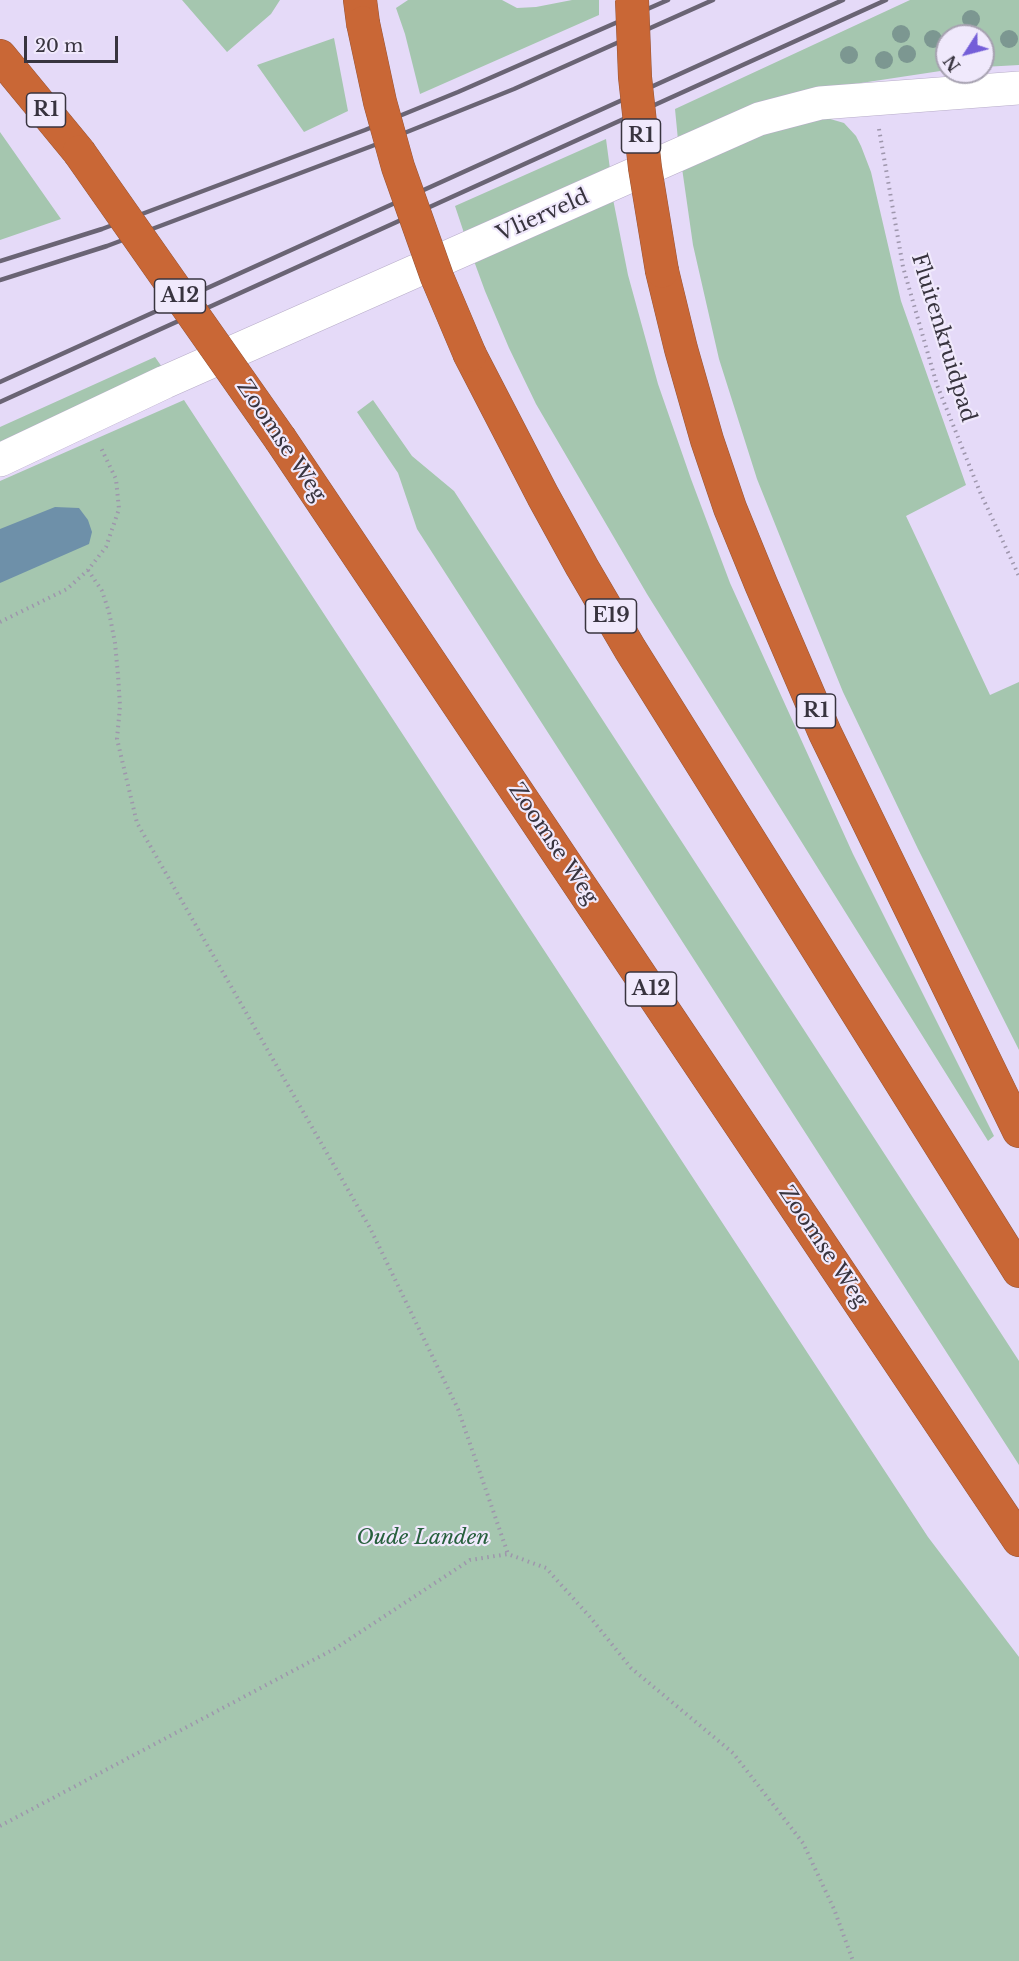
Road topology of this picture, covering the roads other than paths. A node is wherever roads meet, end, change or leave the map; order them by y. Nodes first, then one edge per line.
1 (632, 0) edge
2 (362, 12) edge
3 (0, 56) edge
4 (1019, 88) edge
5 (79, 152) joint
6 (0, 460) edge
7 (1019, 1131) edge
8 (1019, 1271) edge
9 (1019, 1540) edge

1 - 7 highway, R1, bridge
2 - 8 highway, E19, bridge
3 - 5 highway, R1
4 - 6 street, Vlierveld
5 - 9 highway, Zoomse Weg / A12, bridge

